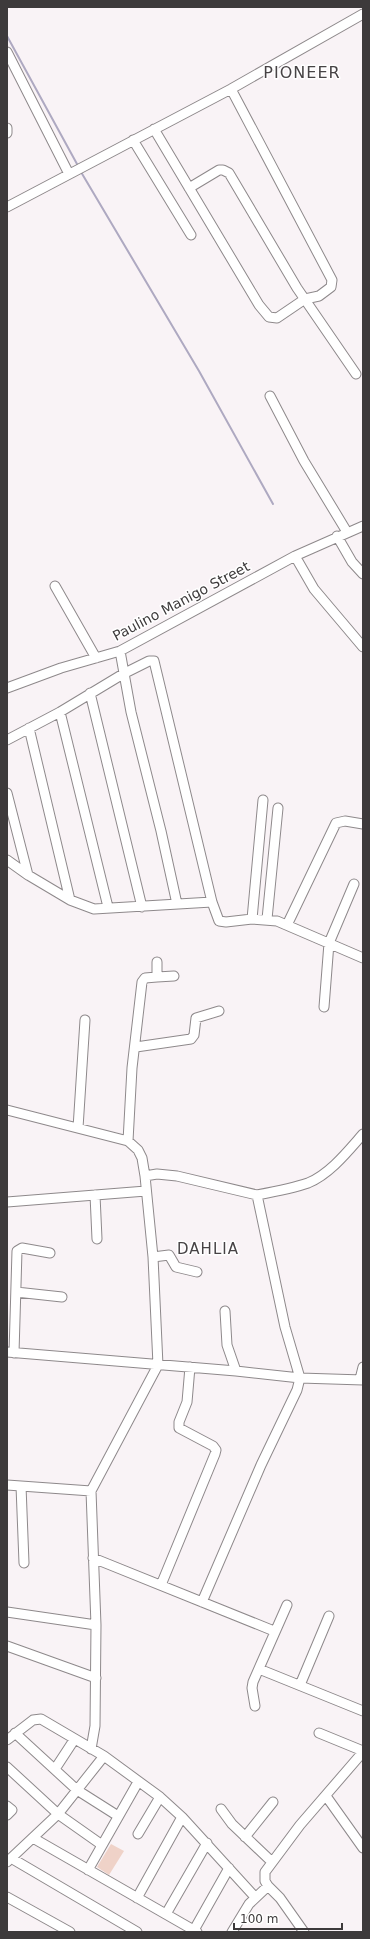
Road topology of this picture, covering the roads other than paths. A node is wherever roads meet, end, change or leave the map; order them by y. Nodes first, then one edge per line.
1 (363, 14) edge
2 (8, 54) edge
3 (231, 89) junction
4 (7, 128) edge
5 (154, 129) junction
6 (7, 133) edge
7 (133, 140) junction
8 (69, 174) junction
9 (189, 188) junction
10 (7, 207) edge
11 (191, 235) dead end
12 (305, 299) junction
13 (356, 374) dead end
14 (270, 396) dead end
15 (363, 526) edge
16 (347, 532) junction
17 (337, 536) junction
18 (295, 556) junction
19 (363, 574) edge
20 (56, 586) dead end
21 (363, 647) edge
22 (120, 651) junction
23 (96, 658) junction
24 (123, 674) junction
25 (7, 688) edge
26 (90, 693) junction
27 (60, 712) junction
28 (29, 728) junction
29 (7, 740) edge
30 (7, 792) edge
31 (263, 800) dead end
32 (278, 808) dead end
33 (10, 816) edge
34 (363, 824) edge
35 (7, 860) edge
36 (28, 875) junction
37 (354, 884) dead end
38 (70, 900) junction
39 (212, 902) junction
40 (177, 904) junction
41 (108, 907) junction
42 (142, 907) junction
43 (252, 919) junction
44 (266, 919) junction
45 (287, 925) junction
46 (329, 943) junction
47 (363, 958) edge
48 (158, 962) dead end
49 (174, 976) dead end
50 (157, 977) junction
51 (324, 1008) dead end
52 (219, 1011) dead end
53 (85, 1020) dead end
54 (136, 1047) junction
55 (7, 1110) edge
56 (78, 1128) junction
57 (363, 1134) edge
58 (128, 1141) junction
59 (145, 1176) junction
60 (146, 1191) junction
61 (257, 1194) junction
62 (95, 1195) junction
63 (7, 1202) edge
64 (97, 1239) dead end
65 (50, 1253) dead end
66 (153, 1257) junction
67 (197, 1272) dead end
68 (16, 1292) junction
69 (62, 1297) dead end
70 (225, 1311) dead end
71 (10, 1352) edge
72 (158, 1365) junction
73 (363, 1366) edge
74 (190, 1367) junction
75 (236, 1371) junction
76 (300, 1378) junction
77 (362, 1380) edge
78 (7, 1485) edge
79 (21, 1486) junction
80 (91, 1491) junction
81 (93, 1558) junction
82 (24, 1563) dead end
83 (161, 1585) junction
84 (202, 1602) junction
85 (287, 1605) dead end
86 (7, 1612) edge
87 (329, 1616) dead end
88 (96, 1625) junction
89 (274, 1632) junction
90 (7, 1646) edge
91 (259, 1669) junction
92 (96, 1678) junction
93 (300, 1685) junction
94 (255, 1706) dead end
95 (363, 1710) edge
96 (319, 1733) dead end
97 (15, 1734) junction
98 (7, 1740) edge
99 (74, 1740) junction
100 (91, 1749) junction
101 (363, 1751) edge
102 (104, 1756) junction
103 (7, 1767) edge
104 (55, 1769) junction
105 (138, 1782) junction
106 (78, 1790) junction
107 (326, 1796) junction
108 (160, 1797) junction
109 (273, 1802) dead end
110 (7, 1806) edge
111 (221, 1809) dead end
112 (58, 1814) junction
113 (7, 1815) edge
114 (118, 1816) junction
115 (182, 1817) junction
116 (138, 1834) dead end
117 (245, 1836) junction
118 (33, 1838) junction
119 (206, 1843) junction
120 (102, 1845) junction
121 (363, 1848) edge
122 (9, 1860) edge
123 (272, 1862) junction
124 (229, 1868) junction
125 (88, 1870) junction
126 (268, 1886) junction
127 (7, 1896) edge
128 (255, 1897) junction
129 (137, 1898) junction
130 (166, 1914) junction
131 (196, 1931) edge
132 (70, 1932) edge
133 (137, 1932) edge
134 (232, 1932) edge
135 (304, 1932) edge

1 - 3 street
2 - 8 street
3 - 5 street
3 - 12 street
4 - 6 street
5 - 7 street
5 - 9 street
7 - 8 street
7 - 11 street
8 - 10 street
9 - 12 street
9 - 12 street
12 - 13 street
14 - 16 street
15 - 16 street, Paulino Manigo Street
16 - 17 street, Paulino Manigo Street
17 - 18 street, Paulino Manigo Street
17 - 19 street
18 - 21 street
18 - 22 street, Paulino Manigo Street
20 - 23 street
22 - 23 street, Paulino Manigo Street
22 - 24 street
23 - 25 street, Paulino Manigo Street
24 - 26 street
24 - 39 street
24 - 40 street
26 - 27 street
26 - 42 street
27 - 28 street
27 - 41 street
28 - 29 street
28 - 38 street
30 - 33 street
31 - 43 street
32 - 44 street
33 - 36 street
34 - 45 street
35 - 36 street
36 - 38 street
37 - 46 street
38 - 41 street
39 - 40 street
39 - 43 street
40 - 42 street
41 - 42 street
43 - 44 street
44 - 45 street
45 - 46 street
46 - 47 street
46 - 51 street
48 - 50 street
49 - 50 street
50 - 54 street
52 - 54 street
53 - 56 street
54 - 58 street
55 - 56 street
56 - 58 street
57 - 61 street
58 - 59 street
59 - 60 street
59 - 61 street
60 - 62 street
60 - 66 street
61 - 76 street
62 - 63 street
62 - 64 street
65 - 68 street
66 - 67 street
66 - 72 street
68 - 69 street
68 - 71 street
70 - 75 street
71 - 72 street
72 - 74 street
72 - 80 street
73 - 77 street
74 - 75 street
74 - 83 street
75 - 76 street
76 - 77 street
76 - 84 street
78 - 79 street
79 - 80 street
79 - 82 street
80 - 81 street
81 - 83 street
81 - 88 street
83 - 84 street
84 - 89 street
85 - 89 street
86 - 88 street
87 - 93 street
88 - 92 street
89 - 91 street
90 - 92 street
91 - 93 street
91 - 94 street
92 - 100 street
93 - 95 street
96 - 101 street
97 - 98 street
97 - 99 street
97 - 104 street
99 - 100 street
99 - 104 street
100 - 102 street
101 - 107 street
102 - 105 street
102 - 106 street
103 - 112 street
104 - 106 street
105 - 108 street
105 - 114 street
106 - 112 street
106 - 114 street
107 - 121 street
107 - 123 street
108 - 115 street
108 - 116 street
109 - 117 street
110 - 113 street
111 - 117 street
112 - 118 street
112 - 120 street
114 - 120 street
115 - 119 street
115 - 129 street
117 - 123 street
118 - 122 street
118 - 125 street
119 - 124 street
119 - 130 street
120 - 125 street
122 - 133 street
123 - 126 street
124 - 128 street
124 - 131 street
125 - 129 street
126 - 128 street
126 - 135 street
127 - 132 street
128 - 134 street
129 - 130 street
130 - 131 street

